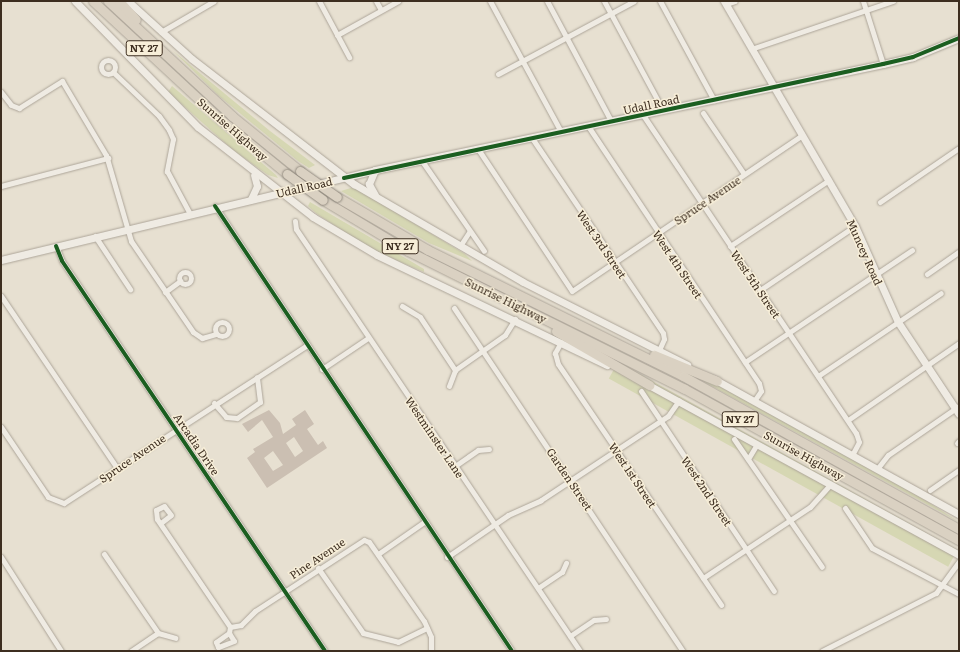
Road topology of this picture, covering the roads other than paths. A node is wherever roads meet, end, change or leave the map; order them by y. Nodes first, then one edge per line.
1 (74, 1) edge
2 (108, 1) edge
3 (119, 1) edge
4 (128, 1) edge
5 (214, 1) edge
6 (319, 1) edge
7 (376, 1) edge
8 (398, 1) edge
9 (490, 1) edge
10 (547, 1) edge
11 (604, 1) edge
12 (634, 1) edge
13 (660, 1) edge
14 (735, 1) edge
15 (863, 1) edge
16 (893, 1) edge
17 (94, 2) edge
18 (725, 3) edge
19 (381, 10) junction
20 (866, 10) junction
21 (611, 14) junction
22 (161, 32) junction
23 (337, 35) junction
24 (567, 37) junction
25 (959, 38) edge
26 (751, 49) junction
27 (164, 53) junction
28 (349, 56) dead end
29 (523, 61) junction
30 (884, 64) junction
31 (113, 72) dead end
32 (498, 74) dead end
33 (775, 87) junction
34 (1, 92) edge
35 (714, 100) junction
36 (663, 110) junction
37 (703, 113) dead end
38 (643, 115) junction
39 (611, 121) junction
40 (588, 126) junction
41 (561, 132) junction
42 (802, 135) junction
43 (532, 138) junction
44 (959, 148) edge
45 (478, 150) junction
46 (108, 158) junction
47 (422, 161) junction
48 (375, 170) junction
49 (253, 173) junction
50 (744, 174) junction
51 (344, 178) junction
52 (828, 180) junction
53 (1, 186) edge
54 (278, 193) junction
55 (251, 199) junction
56 (378, 200) junction
57 (880, 202) dead end
58 (701, 204) junction
59 (215, 206) junction
60 (189, 212) junction
61 (295, 221) dead end
62 (854, 226) junction
63 (126, 228) junction
64 (469, 232) junction
65 (658, 233) junction
66 (95, 236) junction
67 (56, 246) junction
68 (460, 246) junction
69 (730, 246) junction
70 (912, 250) dead end
71 (484, 252) dead end
72 (959, 252) edge
73 (1, 260) edge
74 (615, 262) junction
75 (875, 274) junction
76 (927, 274) dead end
77 (180, 282) dead end
78 (130, 288) dead end
79 (760, 290) junction
80 (165, 292) junction
81 (941, 293) dead end
82 (1, 296) edge
83 (516, 305) junction
84 (402, 306) dead end
85 (454, 308) dead end
86 (515, 319) junction
87 (898, 322) junction
88 (789, 333) junction
89 (216, 334) dead end
90 (368, 338) junction
91 (609, 339) junction
92 (561, 342) junction
93 (959, 344) edge
94 (306, 346) junction
95 (483, 350) junction
96 (659, 350) junction
97 (745, 362) junction
98 (926, 366) junction
99 (322, 369) junction
100 (455, 370) junction
101 (818, 376) junction
102 (257, 377) junction
103 (717, 380) junction
104 (649, 385) junction
105 (449, 386) dead end
106 (641, 392) dead end
107 (679, 400) junction
108 (754, 401) junction
109 (214, 403) junction
110 (958, 410) edge
111 (848, 420) junction
112 (660, 421) junction
113 (176, 428) junction
114 (2, 429) edge
115 (734, 439) dead end
116 (757, 444) junction
117 (489, 449) dead end
118 (616, 449) junction
119 (852, 455) junction
120 (748, 459) junction
121 (455, 466) junction
122 (117, 468) junction
123 (877, 469) junction
124 (959, 470) edge
125 (571, 480) junction
126 (831, 484) junction
127 (930, 490) dead end
128 (845, 508) dead end
129 (959, 514) edge
130 (790, 520) junction
131 (162, 522) dead end
132 (424, 522) junction
133 (495, 524) junction
134 (959, 529) edge
135 (959, 540) edge
136 (747, 550) junction
137 (104, 554) dead end
138 (378, 554) junction
139 (959, 555) edge
140 (1, 557) edge
141 (447, 557) junction
142 (959, 561) edge
143 (566, 563) dead end
144 (318, 568) junction
145 (822, 568) dead end
146 (703, 578) junction
147 (944, 586) junction
148 (538, 588) junction
149 (284, 591) junction
150 (774, 591) dead end
151 (959, 594) edge
152 (721, 605) dead end
153 (606, 619) dead end
154 (427, 628) junction
155 (158, 633) junction
156 (570, 636) junction
157 (175, 638) dead end
158 (61, 651) edge
159 (131, 651) edge
160 (325, 651) edge
161 (431, 651) edge
162 (512, 651) edge
163 (580, 651) edge
164 (683, 651) edge
165 (822, 651) edge

1 - 49 main road, Sunrise Highway
2 - 27 highway, Sunrise Highway / NY 27
3 - 27 highway
4 - 22 main road, Sunrise Highway
5 - 22 street
6 - 23 street
7 - 19 street
8 - 19 street
9 - 29 street
10 - 24 street
11 - 21 street
12 - 21 street
13 - 35 street
14 - 18 street
15 - 20 street
16 - 20 street
17 - 83 highway, Sunrise Highway / NY 27, bridge
18 - 26 main road, Muncey Road
19 - 23 street
20 - 26 street
20 - 30 street
21 - 24 street
21 - 36 street
22 - 51 main road, Sunrise Highway
23 - 28 street
24 - 29 street
24 - 39 street
25 - 30 main road, Udall Road
26 - 33 main road, Muncey Road
27 - 91 highway, Sunrise Highway / NY 27, bridge
29 - 32 street
29 - 41 street
30 - 33 main road, Udall Road
31 - 60 street
33 - 35 main road, Udall Road
33 - 42 main road, Muncey Road
34 - 46 street
35 - 36 main road, Udall Road
36 - 38 main road, Udall Road
37 - 50 street
38 - 39 main road, Udall Road
38 - 58 street, West 5th Street
39 - 40 main road, Udall Road
40 - 41 main road, Udall Road
40 - 65 street, West 4th Street
41 - 43 main road, Udall Road
42 - 50 street, Spruce Avenue
42 - 52 main road, Muncey Road
43 - 45 main road, Udall Road
43 - 74 street, West 3rd Street
44 - 57 street
45 - 47 main road, Udall Road
45 - 74 street, Spruce Avenue
46 - 53 street
46 - 63 street
47 - 48 main road, Udall Road
47 - 64 street
48 - 51 main road, Udall Road
48 - 56 main road
49 - 54 main road, Sunrise Highway
49 - 55 main road
50 - 58 street, Spruce Avenue
51 - 54 main road, Udall Road
51 - 56 main road, Sunrise Highway
52 - 62 main road, Muncey Road
52 - 69 street
54 - 55 main road, Udall Road
54 - 86 main road, Sunrise Highway
55 - 59 main road, Udall Road
56 - 68 main road, Sunrise Highway
58 - 65 street, Spruce Avenue
58 - 69 street, West 5th Street
59 - 60 main road, Udall Road
59 - 94 street
60 - 63 main road, Udall Road
61 - 90 street, Westminster Lane
62 - 75 main road, Muncey Road
62 - 79 street
63 - 66 main road, Udall Road
63 - 80 street
64 - 68 street
64 - 71 street
65 - 74 street, Spruce Avenue
65 - 97 street, West 4th Street
66 - 67 main road, Udall Road
66 - 78 street
67 - 73 main road, Udall Road
67 - 113 street, Arcadia Drive
68 - 96 main road, Sunrise Highway
69 - 79 street, West 5th Street
70 - 75 street
72 - 76 street
74 - 96 street, West 3rd Street
75 - 87 main road, Muncey Road
75 - 88 street
77 - 80 street
79 - 88 street, West 5th Street
80 - 89 street
81 - 87 street
82 - 122 street
83 - 104 highway
83 - 135 highway, Sunrise Highway / NY 27
84 - 100 street
85 - 95 street, Garden Street
86 - 92 main road, Sunrise Highway
86 - 95 street
87 - 98 main road, Muncey Road
87 - 101 street
88 - 97 street
88 - 101 street, West 5th Street
90 - 99 street
90 - 121 street, Westminster Lane
91 - 103 highway
91 - 134 highway, Sunrise Highway / NY 27
92 - 104 main road, Sunrise Highway
92 - 118 street, West 1st Street
93 - 98 street
94 - 99 street
94 - 102 street, Spruce Avenue
95 - 100 street
95 - 125 street, Garden Street
96 - 103 main road, Sunrise Highway
97 - 108 street, West 4th Street
98 - 110 main road, Muncey Road
98 - 111 street
99 - 132 street
100 - 105 street
101 - 111 street, West 5th Street
102 - 109 street, Spruce Avenue
102 - 109 street
103 - 108 main road, Sunrise Highway
104 - 107 main road, Sunrise Highway
106 - 112 street, West 2nd Street
107 - 112 street
107 - 116 main road, Sunrise Highway
108 - 119 main road, Sunrise Highway
109 - 113 street, Spruce Avenue
110 - 123 street
111 - 119 street, West 5th Street
112 - 118 street
112 - 136 street, West 2nd Street
113 - 122 street, Spruce Avenue
113 - 149 street, Arcadia Drive
114 - 122 street, Spruce Avenue
115 - 120 street
116 - 120 street
116 - 126 main road, Sunrise Highway
117 - 121 street
118 - 125 street
118 - 146 street, West 1st Street
119 - 123 main road, Sunrise Highway
120 - 130 street
121 - 133 street, Westminster Lane
123 - 129 main road, Sunrise Highway
124 - 127 street
125 - 133 street
125 - 164 street, Garden Street
126 - 130 street
126 - 139 main road, Sunrise Highway
128 - 147 street
130 - 136 street
130 - 145 street
131 - 149 street, Pine Avenue
132 - 138 street
132 - 141 street
133 - 141 street
133 - 148 street, Westminster Lane
136 - 146 street
136 - 150 street, West 2nd Street
137 - 155 street
138 - 144 street, Pine Avenue
138 - 154 street
140 - 158 street
141 - 162 street
142 - 147 street
143 - 148 street
144 - 149 street, Pine Avenue
144 - 154 street
146 - 152 street, West 1st Street
147 - 151 street
147 - 165 street
148 - 156 street, Westminster Lane
149 - 160 street, Arcadia Drive
153 - 156 street
154 - 161 street
155 - 157 street
155 - 159 street
156 - 163 street, Westminster Lane

